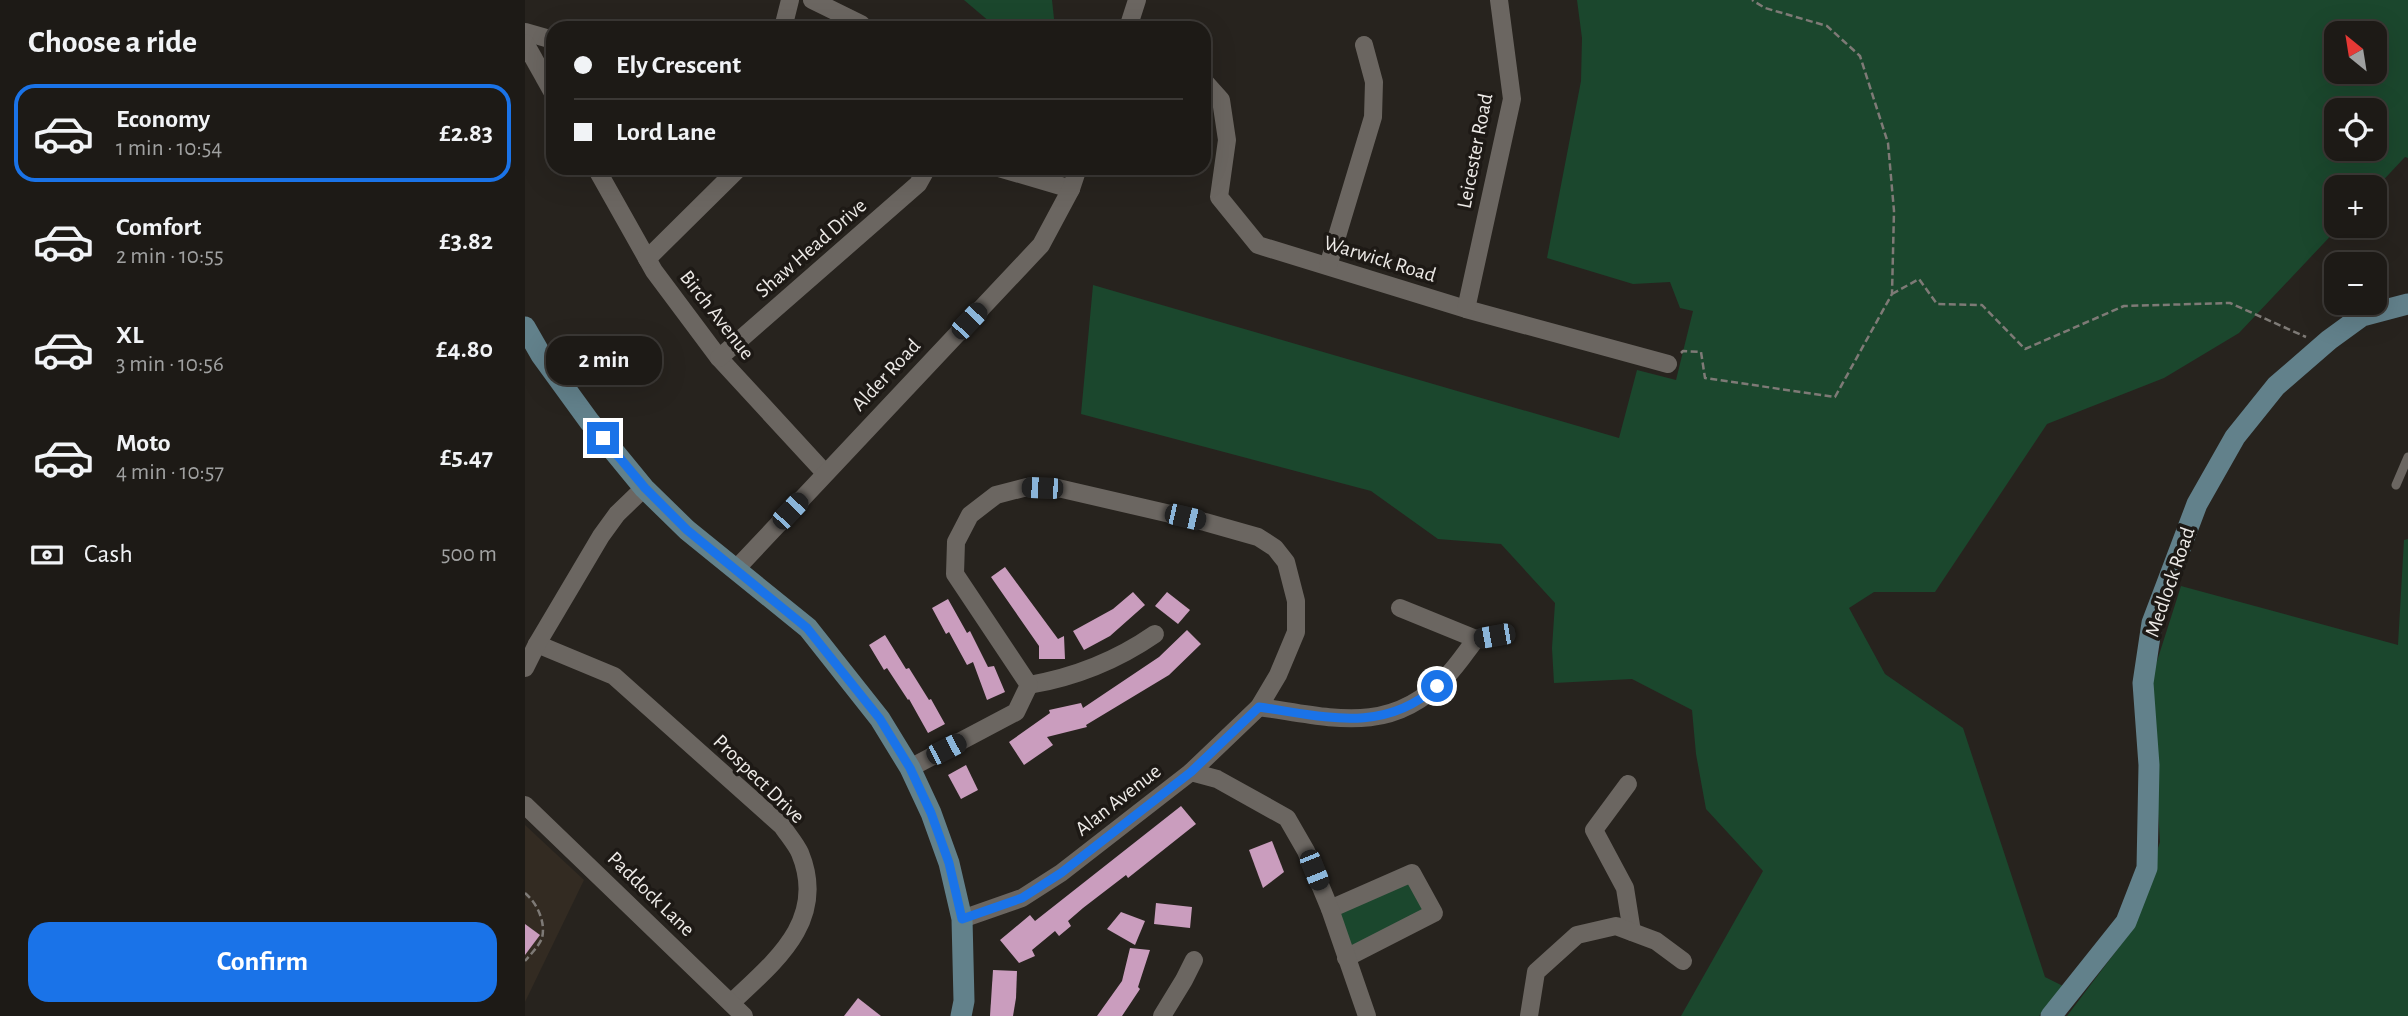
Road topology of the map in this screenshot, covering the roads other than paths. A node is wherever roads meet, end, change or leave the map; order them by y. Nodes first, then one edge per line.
1 (790, 0) edge
2 (812, 0) edge
3 (1137, 0) edge
4 (1499, 0) edge
5 (785, 21) edge
6 (855, 21) edge
7 (1130, 21) edge
8 (525, 32) edge
9 (546, 38) edge
10 (525, 43) edge
11 (1364, 45) dead end
12 (546, 80) edge
13 (1211, 89) edge
14 (600, 175) edge
15 (732, 175) edge
16 (923, 175) edge
17 (1023, 175) edge
18 (1076, 175) edge
19 (1071, 189) junction
20 (647, 259) junction
21 (1328, 266) junction
22 (2408, 304) edge
23 (1466, 309) junction
24 (525, 327) edge
25 (719, 358) junction
26 (1668, 364) road end
27 (2408, 457) edge
28 (825, 473) junction
29 (2396, 485) dead end
30 (645, 488) junction
31 (736, 569) junction
32 (1400, 608) dead end
33 (1155, 634) dead end
34 (537, 644) junction
35 (525, 668) edge
36 (1029, 685) junction
37 (1259, 707) junction
38 (910, 768) junction
39 (1191, 772) junction
40 (1628, 784) dead end
41 (525, 805) edge
42 (1330, 909) junction
43 (962, 919) junction
44 (1632, 932) junction
45 (1346, 958) junction
46 (1194, 960) dead end
47 (1683, 961) dead end
48 (738, 1010) edge
49 (961, 1016) edge
50 (1162, 1016) edge
51 (1367, 1016) edge
52 (1529, 1016) edge
53 (2051, 1016) edge

1 - 5 street
2 - 6 street
3 - 7 street
4 - 23 street, Leicester Road
8 - 9 street
10 - 12 street
11 - 21 street
13 - 21 street, Warwick Road
14 - 20 street, Birch Avenue
15 - 20 street
16 - 25 street, Shaw Head Drive
17 - 19 street
18 - 19 street, Alder Road
19 - 28 street, Alder Road
20 - 25 street, Birch Avenue
21 - 23 street, Warwick Road
22 - 53 street, Medlock Road
23 - 26 street, Warwick Road
24 - 30 street
25 - 28 street, Birch Avenue
27 - 29 lane
28 - 31 street, Alder Road
30 - 31 street
30 - 34 street
31 - 38 street
32 - 37 street
33 - 36 street
34 - 35 street
34 - 48 street, Prospect Drive
36 - 37 street
36 - 38 street
37 - 39 street
38 - 43 street
39 - 42 street, Alan Avenue
39 - 43 street, Alan Avenue
40 - 44 street
41 - 48 street, Paddock Lane
42 - 45 street, Alan Avenue
42 - 45 street
43 - 49 street
44 - 47 street
44 - 52 street
45 - 51 street, Alan Avenue
46 - 50 street

